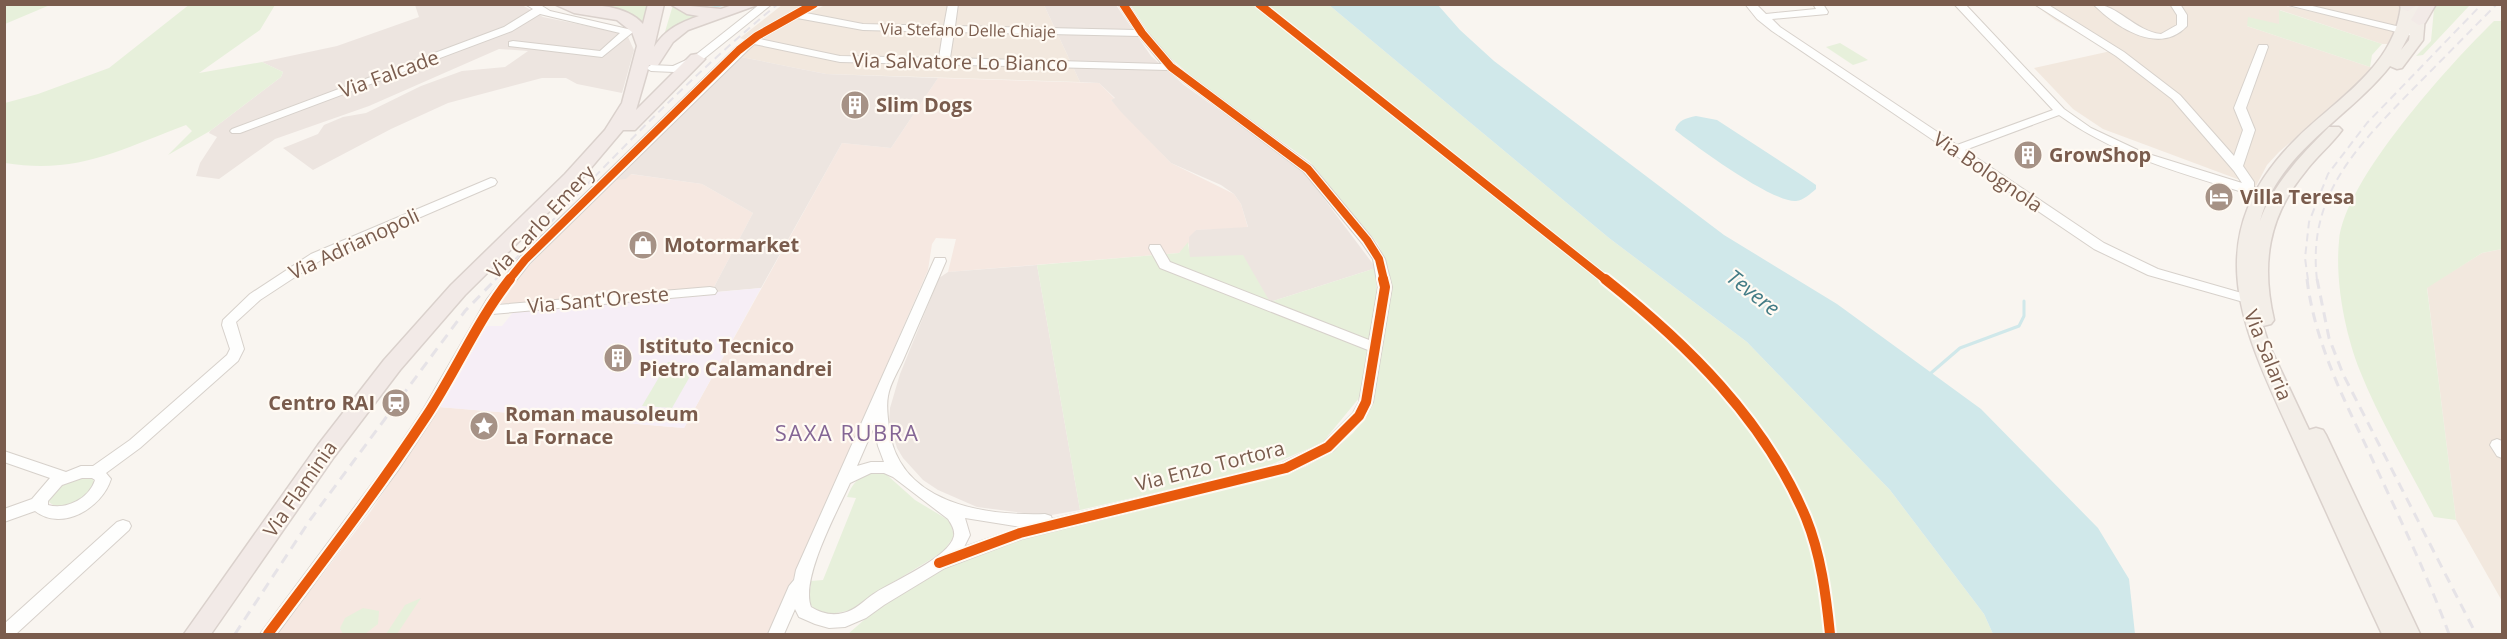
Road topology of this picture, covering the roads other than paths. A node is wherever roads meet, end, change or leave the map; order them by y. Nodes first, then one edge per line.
1 (562, 4) edge
2 (579, 4) edge
3 (611, 4) edge
4 (656, 4) edge
5 (666, 4) edge
6 (678, 4) edge
7 (742, 4) edge
8 (752, 4) edge
9 (767, 4) edge
10 (814, 4) edge
11 (953, 4) edge
12 (1123, 4) edge
13 (1750, 4) edge
14 (1818, 4) edge
15 (1959, 4) edge
16 (2039, 4) edge
17 (2098, 4) edge
18 (2175, 4) edge
19 (2289, 4) edge
20 (2428, 4) edge
21 (535, 7) edge
22 (795, 14) junction
23 (2412, 15) edge
24 (1761, 17) junction
25 (949, 30) junction
26 (628, 32) junction
27 (1142, 33) junction
28 (751, 40) junction
29 (513, 44) dead end
30 (2263, 47) dead end
31 (648, 58) junction
32 (697, 59) junction
33 (944, 61) junction
34 (1171, 68) junction
35 (2060, 111) junction
36 (629, 126) junction
37 (236, 131) dead end
38 (1955, 150) junction
39 (2236, 166) junction
40 (491, 182) dead end
41 (2263, 194) junction
42 (1155, 248) dead end
43 (940, 261) dead end
44 (710, 291) dead end
45 (2247, 299) junction
46 (487, 310) junction
47 (1376, 348) junction
48 (881, 396) junction
49 (4, 456) edge
50 (96, 472) junction
51 (898, 473) junction
52 (64, 477) junction
53 (845, 479) junction
54 (39, 503) junction
55 (947, 508) junction
56 (4, 516) edge
57 (1076, 518) junction
58 (123, 526) dead end
59 (939, 563) junction
60 (804, 570) junction
61 (859, 615) junction
62 (5, 634) edge
63 (196, 634) edge
64 (215, 634) edge
65 (268, 634) edge
66 (776, 634) edge
67 (836, 634) edge
68 (2393, 634) edge
69 (2409, 634) edge

1 - 31 highway
2 - 3 highway
4 - 31 highway, Via Flaminia
5 - 31 highway, Via Flaminia
6 - 7 highway
8 - 31 highway
9 - 32 street
10 - 22 street, Via Carlo Emery
11 - 25 street
12 - 27 street, Via Enzo Tortora
13 - 24 street, Via Bolognola
14 - 24 street
15 - 35 street
16 - 39 street
17 - 18 street
19 - 23 street
20 - 23 highway
21 - 26 street
21 - 37 street, Via Falcade
22 - 25 street, Via Stefano Delle Chiaje
22 - 28 street, Via Carlo Emery
23 - 41 main road, Via Salaria
24 - 38 street, Via Bolognola
25 - 27 street, Via Stefano Delle Chiaje
25 - 33 street
26 - 29 street
26 - 31 highway
27 - 34 street, Via Enzo Tortora
28 - 33 street, Via Salvatore Lo Bianco
28 - 46 street, Via Carlo Emery
30 - 39 street
31 - 32 street
31 - 36 highway, Via Flaminia
31 - 63 highway, Via Flaminia
32 - 36 highway
33 - 34 street, Via Salvatore Lo Bianco
34 - 47 street, Via Enzo Tortora
35 - 38 street
35 - 41 street
36 - 64 highway, Via Flaminia
38 - 45 street, Via Bolognola
39 - 41 street
40 - 50 street, Via Adrianopoli
41 - 45 main road, Via Salaria
41 - 69 main road, Via Salaria
42 - 47 street
43 - 48 street
44 - 46 street, Via Sant'Oreste
45 - 68 main road, Via Salaria
46 - 65 street, Via Carlo Emery
47 - 57 street, Via Enzo Tortora
48 - 51 street
48 - 53 street
49 - 52 street
50 - 52 street
50 - 54 street
51 - 53 street
51 - 55 street
52 - 54 street
53 - 60 street
54 - 56 street
55 - 57 street, Via Enzo Tortora
55 - 59 street
57 - 59 street, Via Enzo Tortora
58 - 62 street
59 - 61 street
60 - 61 street
60 - 66 street
61 - 67 street

